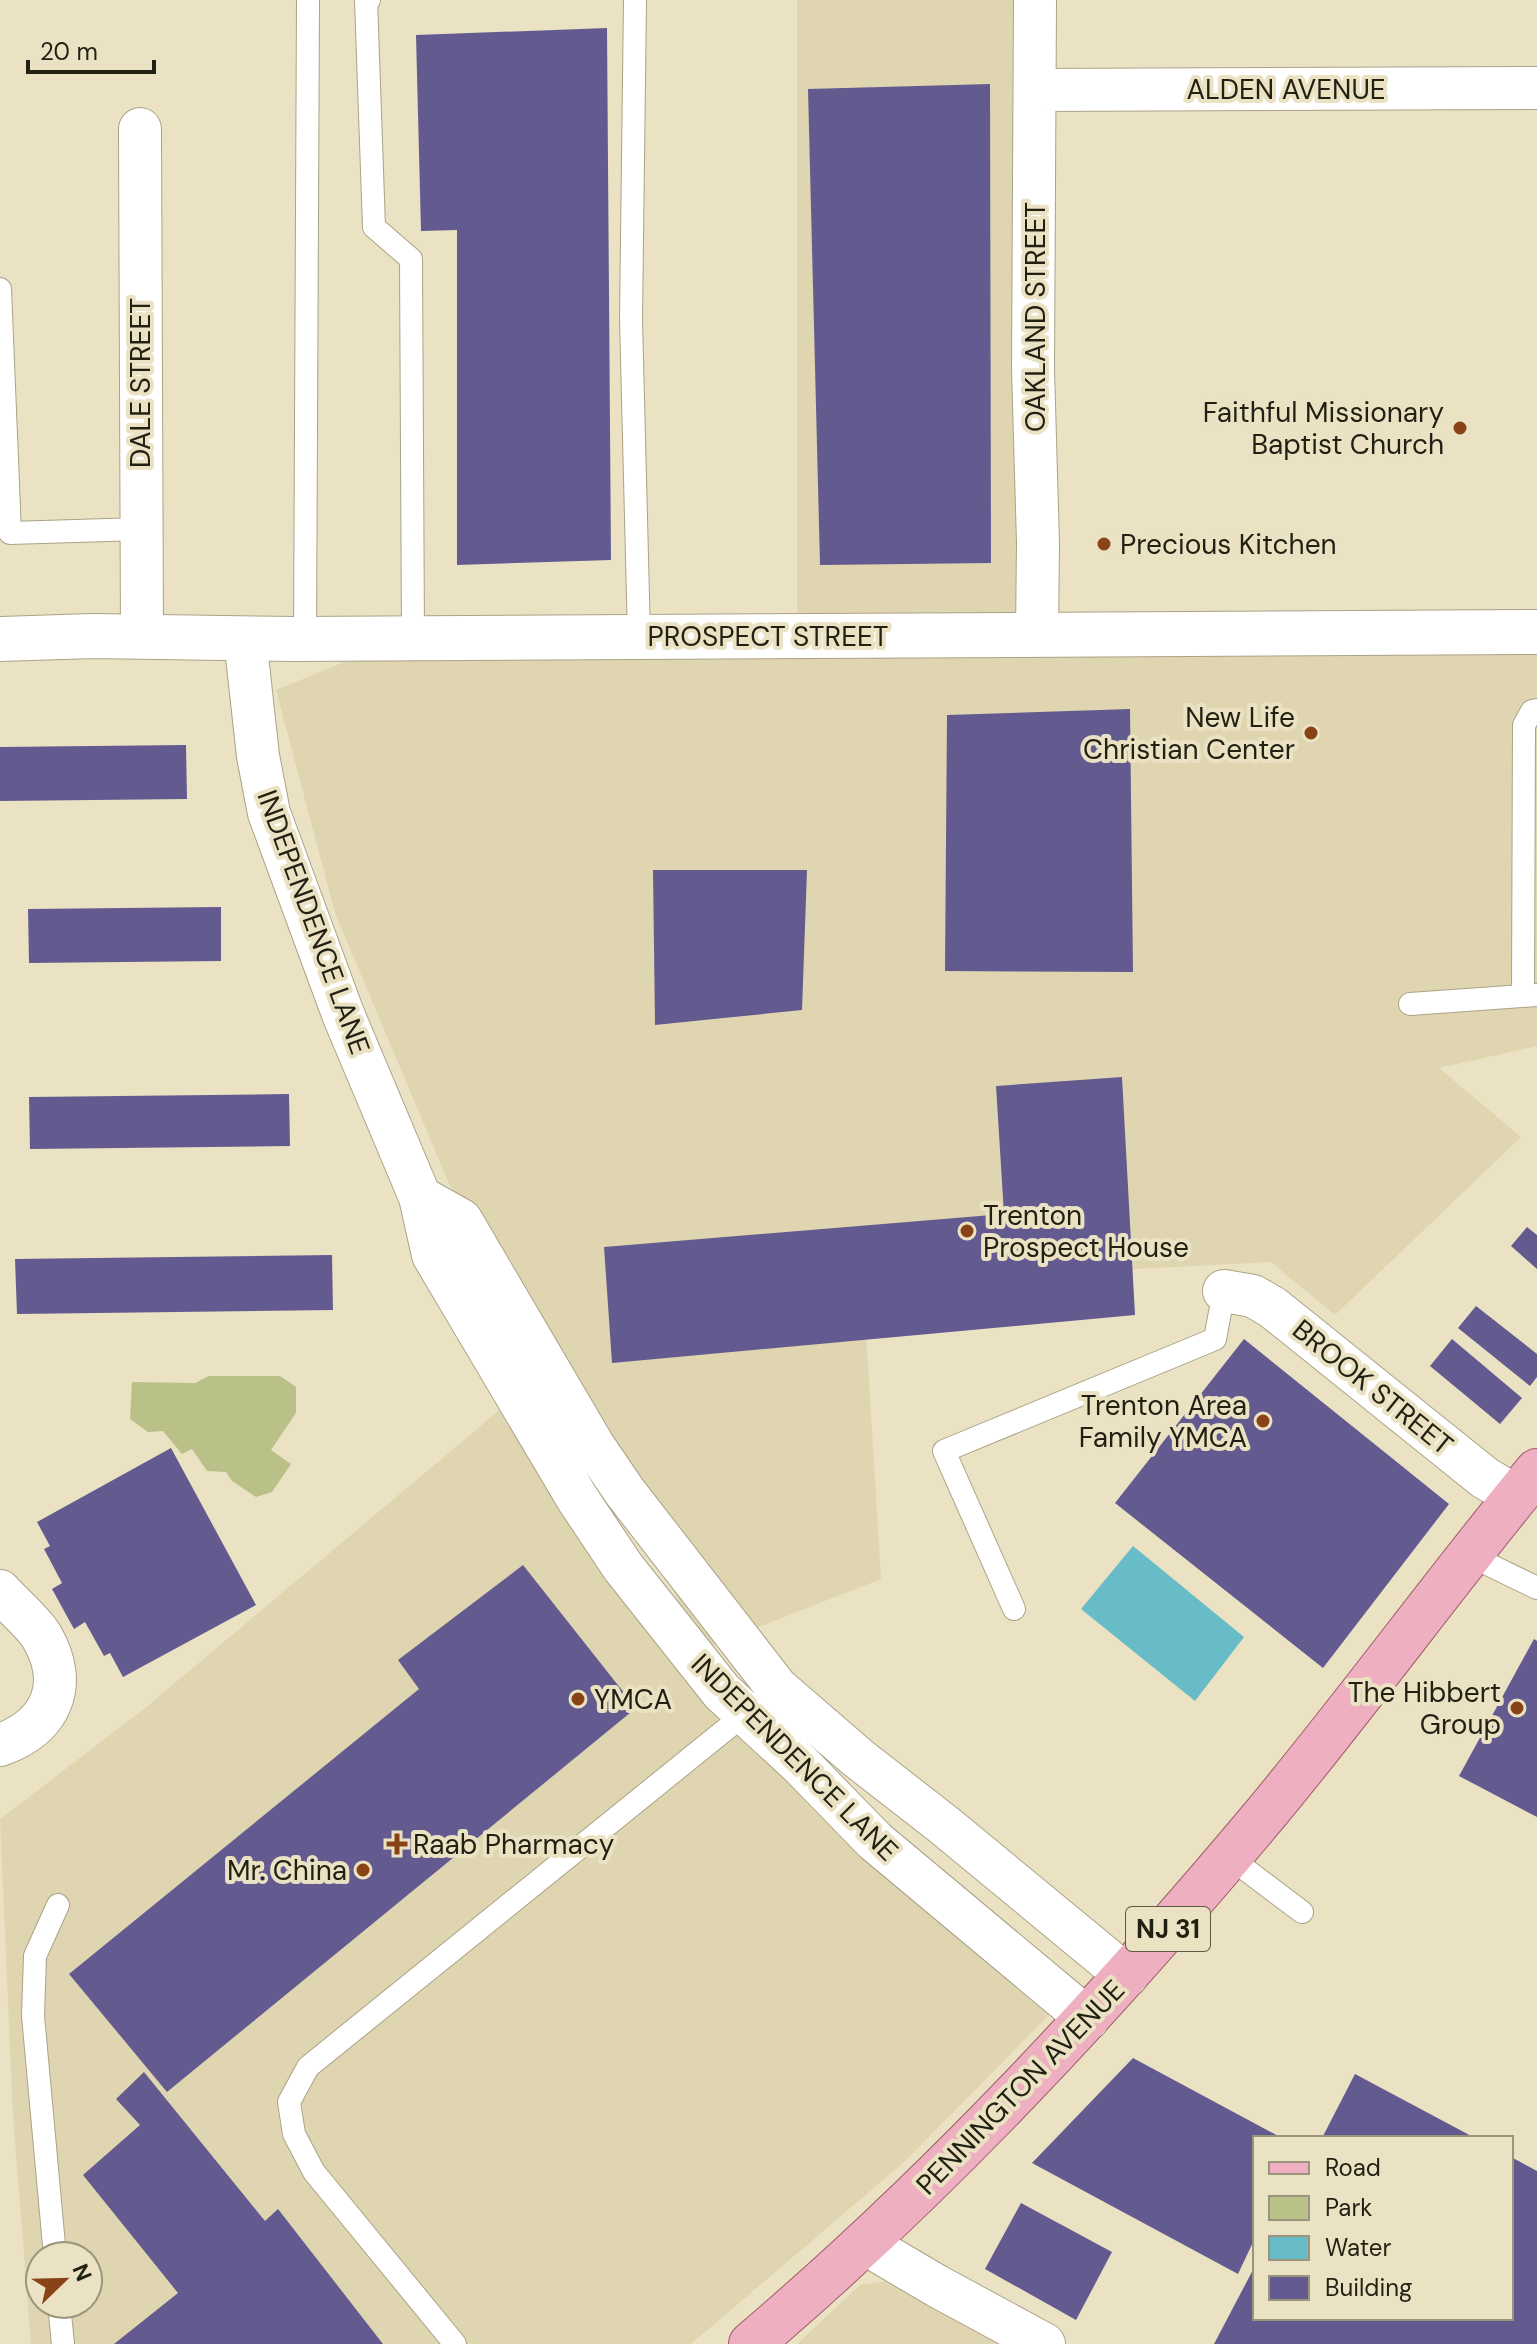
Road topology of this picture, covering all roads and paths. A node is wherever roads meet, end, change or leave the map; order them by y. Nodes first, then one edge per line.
1 (308, 0) edge
2 (369, 0) edge
3 (635, 0) edge
4 (1035, 0) edge
5 (1537, 88) edge
6 (1035, 90) junction
7 (140, 129) dead end
8 (0, 289) edge
9 (140, 529) junction
10 (1537, 632) edge
11 (1037, 634) junction
12 (142, 637) junction
13 (639, 637) junction
14 (245, 638) junction
15 (413, 638) junction
16 (0, 639) edge
17 (305, 639) junction
18 (1537, 710) edge
19 (1530, 995) edge
20 (1410, 1004) dead end
21 (420, 1197) junction
22 (1224, 1291) joint
23 (1526, 1484) edge
24 (1469, 1555) junction
25 (1537, 1588) edge
26 (0, 1591) edge
27 (1014, 1609) dead end
28 (777, 1688) junction
29 (745, 1714) junction
30 (0, 1745) edge
31 (1229, 1857) junction
32 (58, 1905) dead end
33 (1302, 1912) dead end
34 (1127, 1976) junction
35 (1088, 2019) junction
36 (54, 2240) edge
37 (864, 2243) junction
38 (61, 2320) edge
39 (63, 2344) edge
40 (455, 2344) edge
41 (751, 2344) edge
42 (1044, 2344) edge

1 - 17 lane
2 - 15 lane
3 - 13 lane
4 - 6 street, OAKLAND STREET
5 - 6 street, ALDEN AVENUE
6 - 11 street, OAKLAND STREET
7 - 9 street, DALE STREET
8 - 9 lane
9 - 12 street, DALE STREET
10 - 11 street, PROSPECT STREET
11 - 13 street, PROSPECT STREET
12 - 14 street, PROSPECT STREET
12 - 16 street, PROSPECT STREET
13 - 15 street, PROSPECT STREET
14 - 17 street, PROSPECT STREET
14 - 21 street, INDEPENDENCE LANE
15 - 17 street, PROSPECT STREET
18 - 19 lane
19 - 20 lane
21 - 28 street, INDEPENDENCE LANE
21 - 29 street, INDEPENDENCE LANE
22 - 23 street, BROOK STREET
22 - 27 lane
23 - 24 main road, PENNINGTON AVENUE / NJ 31
24 - 25 lane
24 - 31 main road, PENNINGTON AVENUE / NJ 31
26 - 30 street
28 - 29 lane
28 - 34 street, INDEPENDENCE LANE
29 - 35 street, INDEPENDENCE LANE
29 - 40 lane
31 - 33 lane
31 - 34 main road, PENNINGTON AVENUE / NJ 31
32 - 36 lane
34 - 35 main road, PENNINGTON AVENUE / NJ 31
35 - 37 main road, PENNINGTON AVENUE / NJ 31
37 - 41 main road, PENNINGTON AVENUE / NJ 31
37 - 42 street
38 - 39 lane

